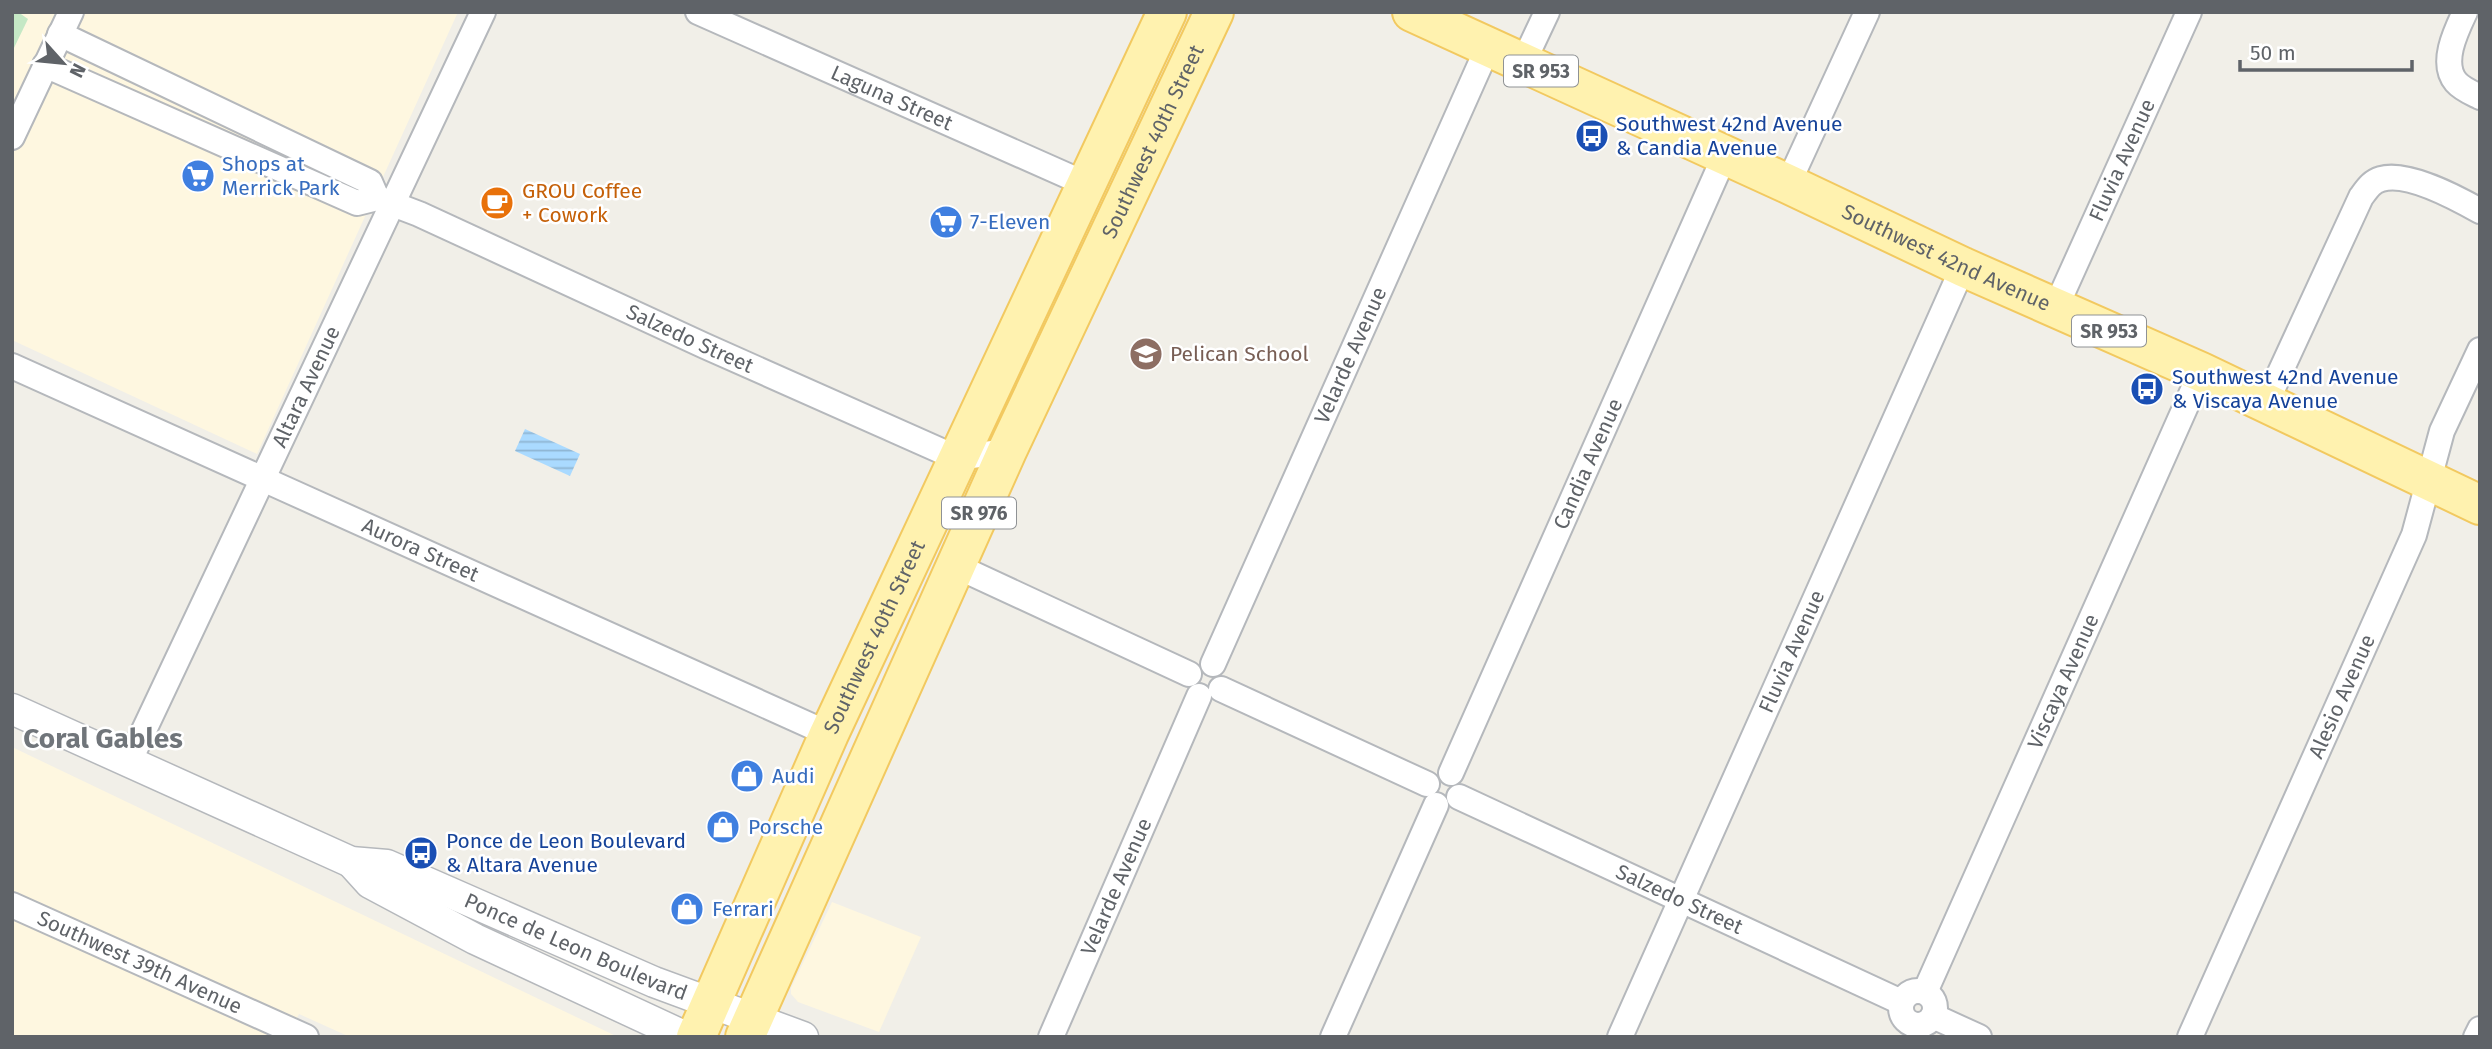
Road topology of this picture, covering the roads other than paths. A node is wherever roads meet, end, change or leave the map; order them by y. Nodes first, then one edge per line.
1 (483, 12) edge
2 (698, 12) edge
3 (1167, 12) edge
4 (1214, 12) edge
5 (1412, 12) edge
6 (1547, 12) edge
7 (1867, 12) edge
8 (2189, 12) edge
9 (2465, 12) edge
10 (66, 23) edge
11 (1488, 47) junction
12 (1523, 63) junction
13 (45, 65) junction
14 (163, 83) junction
15 (2480, 97) edge
16 (149, 112) junction
17 (12, 137) edge
18 (1725, 155) junction
19 (1086, 184) junction
20 (1788, 184) junction
21 (385, 201) junction
22 (2480, 211) edge
23 (1963, 267) junction
24 (2056, 307) junction
25 (2480, 350) edge
26 (12, 366) edge
27 (2201, 372) junction
28 (2266, 403) junction
29 (1007, 451) junction
30 (957, 458) junction
31 (263, 478) junction
32 (2428, 482) junction
33 (2480, 505) edge
34 (956, 566) junction
35 (1203, 687) junction
36 (12, 709) edge
37 (829, 734) junction
38 (129, 762) junction
39 (1441, 795) junction
40 (351, 862) junction
41 (1681, 900) junction
42 (13, 907) edge
43 (703, 1020) edge
44 (1913, 1020) edge
45 (750, 1027) edge
46 (2480, 1028) edge
47 (306, 1037) edge
48 (686, 1037) edge
49 (803, 1037) edge
50 (1051, 1037) edge
51 (1333, 1037) edge
52 (1620, 1037) edge
53 (1979, 1037) edge
54 (2190, 1037) edge
55 (2476, 1037) edge

1 - 21 street, Altara Avenue
2 - 19 street, Laguna Street
3 - 19 main road, Southwest 40th Street / SR 976
4 - 29 main road, Southwest 40th Street / SR 976
5 - 11 main road, Southwest 42nd Avenue / SR 953
6 - 12 street
7 - 20 street
8 - 24 street, Fluvia Avenue
9 - 15 street
10 - 13 street
10 - 14 street, Salzedo Street
11 - 12 main road, Southwest 42nd Avenue / SR 953
11 - 35 street, Velarde Avenue
12 - 18 main road, Southwest 42nd Avenue / SR 953
13 - 16 street, Salzedo Street
13 - 17 street
14 - 16 street
14 - 21 street, Salzedo Street
16 - 21 street, Salzedo Street
18 - 20 main road, Southwest 42nd Avenue / SR 953
18 - 39 street, Candia Avenue
19 - 30 main road, Southwest 40th Street / SR 976
20 - 23 main road, Southwest 42nd Avenue / SR 953
21 - 30 street, Salzedo Street
21 - 31 street, Altara Avenue
22 - 28 street
23 - 24 main road, Southwest 42nd Avenue / SR 953
23 - 41 street, Fluvia Avenue
24 - 27 main road, Southwest 42nd Avenue / SR 953
25 - 32 street, Alesio Avenue
26 - 31 street, Aurora Street
27 - 28 main road, Southwest 42nd Avenue / SR 953
27 - 44 street, Viscaya Avenue
28 - 32 main road, Southwest 42nd Avenue / SR 953
29 - 30 street
29 - 34 main road, Southwest 40th Street / SR 976
30 - 37 main road, Southwest 40th Street / SR 976
31 - 37 street, Aurora Street
31 - 38 street, Altara Avenue
32 - 33 main road, Southwest 42nd Avenue / SR 953
32 - 54 street, Alesio Avenue
34 - 35 street, Salzedo Street
34 - 45 main road, Southwest 40th Street / SR 976
35 - 39 street, Salzedo Street
35 - 50 street, Velarde Avenue
36 - 38 street, Ponce de Leon Boulevard
37 - 43 main road, Southwest 40th Street / SR 976
38 - 40 street, Ponce de Leon Boulevard
39 - 41 street, Salzedo Street
39 - 51 street
40 - 43 street, Ponce de Leon Boulevard
40 - 48 street, Ponce de Leon Boulevard
41 - 44 street, Salzedo Street
41 - 52 street, Fluvia Avenue
42 - 47 street, Southwest 39th Avenue
43 - 45 street, Ponce de Leon Boulevard
44 - 53 street, Salzedo Street
45 - 49 street, Ponce de Leon Boulevard
46 - 55 street

